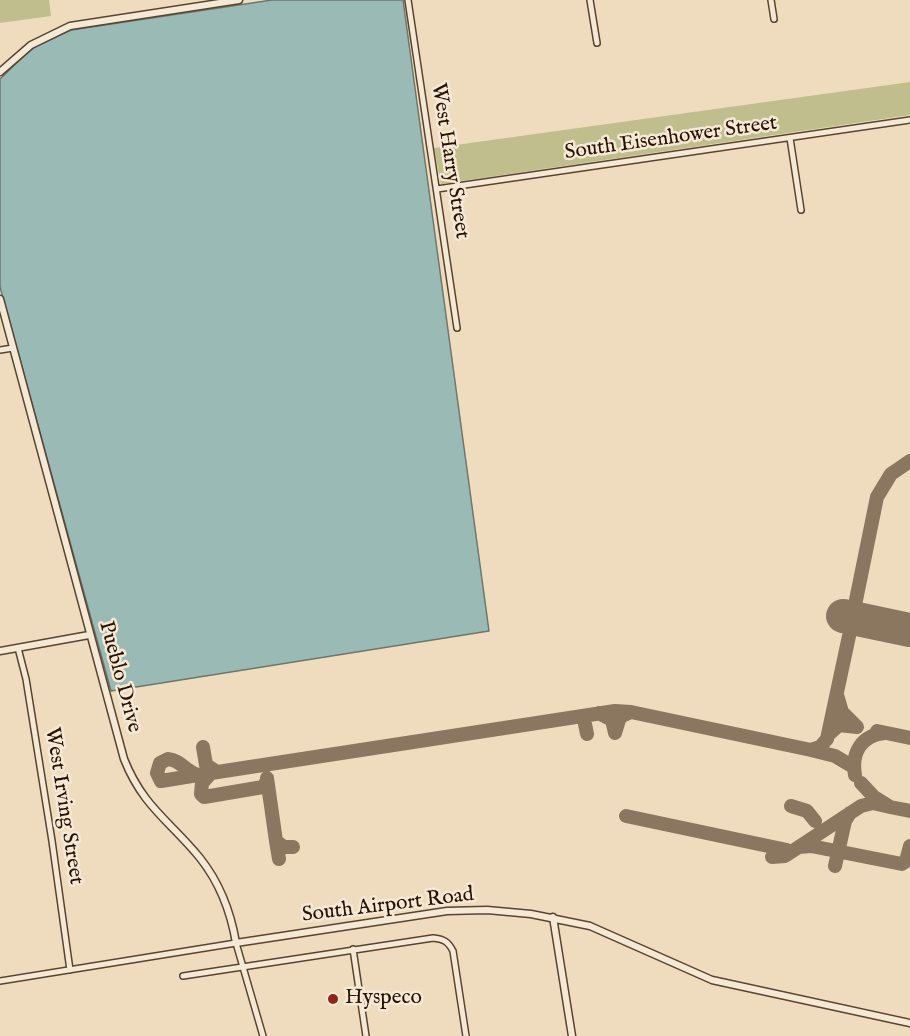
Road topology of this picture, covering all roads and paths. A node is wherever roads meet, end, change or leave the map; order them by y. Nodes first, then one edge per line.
1 (239, 0) edge
2 (408, 0) edge
3 (590, 0) edge
4 (771, 0) edge
5 (774, 19) dead end
6 (597, 43) dead end
7 (0, 58) edge
8 (6, 64) junction
9 (0, 72) edge
10 (910, 120) edge
11 (790, 138) junction
12 (437, 189) junction
13 (801, 210) dead end
14 (0, 299) edge
15 (457, 328) dead end
16 (13, 348) junction
17 (0, 350) edge
18 (89, 635) junction
19 (18, 648) junction
20 (0, 651) edge
21 (553, 917) junction
22 (236, 943) junction
23 (353, 949) junction
24 (244, 967) junction
25 (70, 970) junction
26 (183, 976) dead end
27 (0, 981) edge
28 (910, 1023) edge
29 (263, 1036) edge
30 (366, 1036) edge
31 (466, 1036) edge
32 (572, 1036) edge

1 - 8 street
2 - 12 street, West Harry Street
3 - 6 street
4 - 5 street
7 - 8 street
8 - 9 street
10 - 11 street, South Eisenhower Street
11 - 12 street, South Eisenhower Street
11 - 13 street
12 - 15 street, West Harry Street
14 - 16 street, Pueblo Drive
16 - 17 street
16 - 18 street, Pueblo Drive
18 - 19 street
18 - 22 street, Pueblo Drive
19 - 20 street
19 - 25 street, West Irving Street
21 - 22 street, South Airport Road
21 - 28 street, South Airport Road
21 - 32 street
22 - 24 street, Pueblo Drive
22 - 25 street, South Airport Road
23 - 24 street
23 - 30 street
23 - 31 street
24 - 26 street
24 - 29 street, Pueblo Drive
25 - 27 street, South Airport Road

